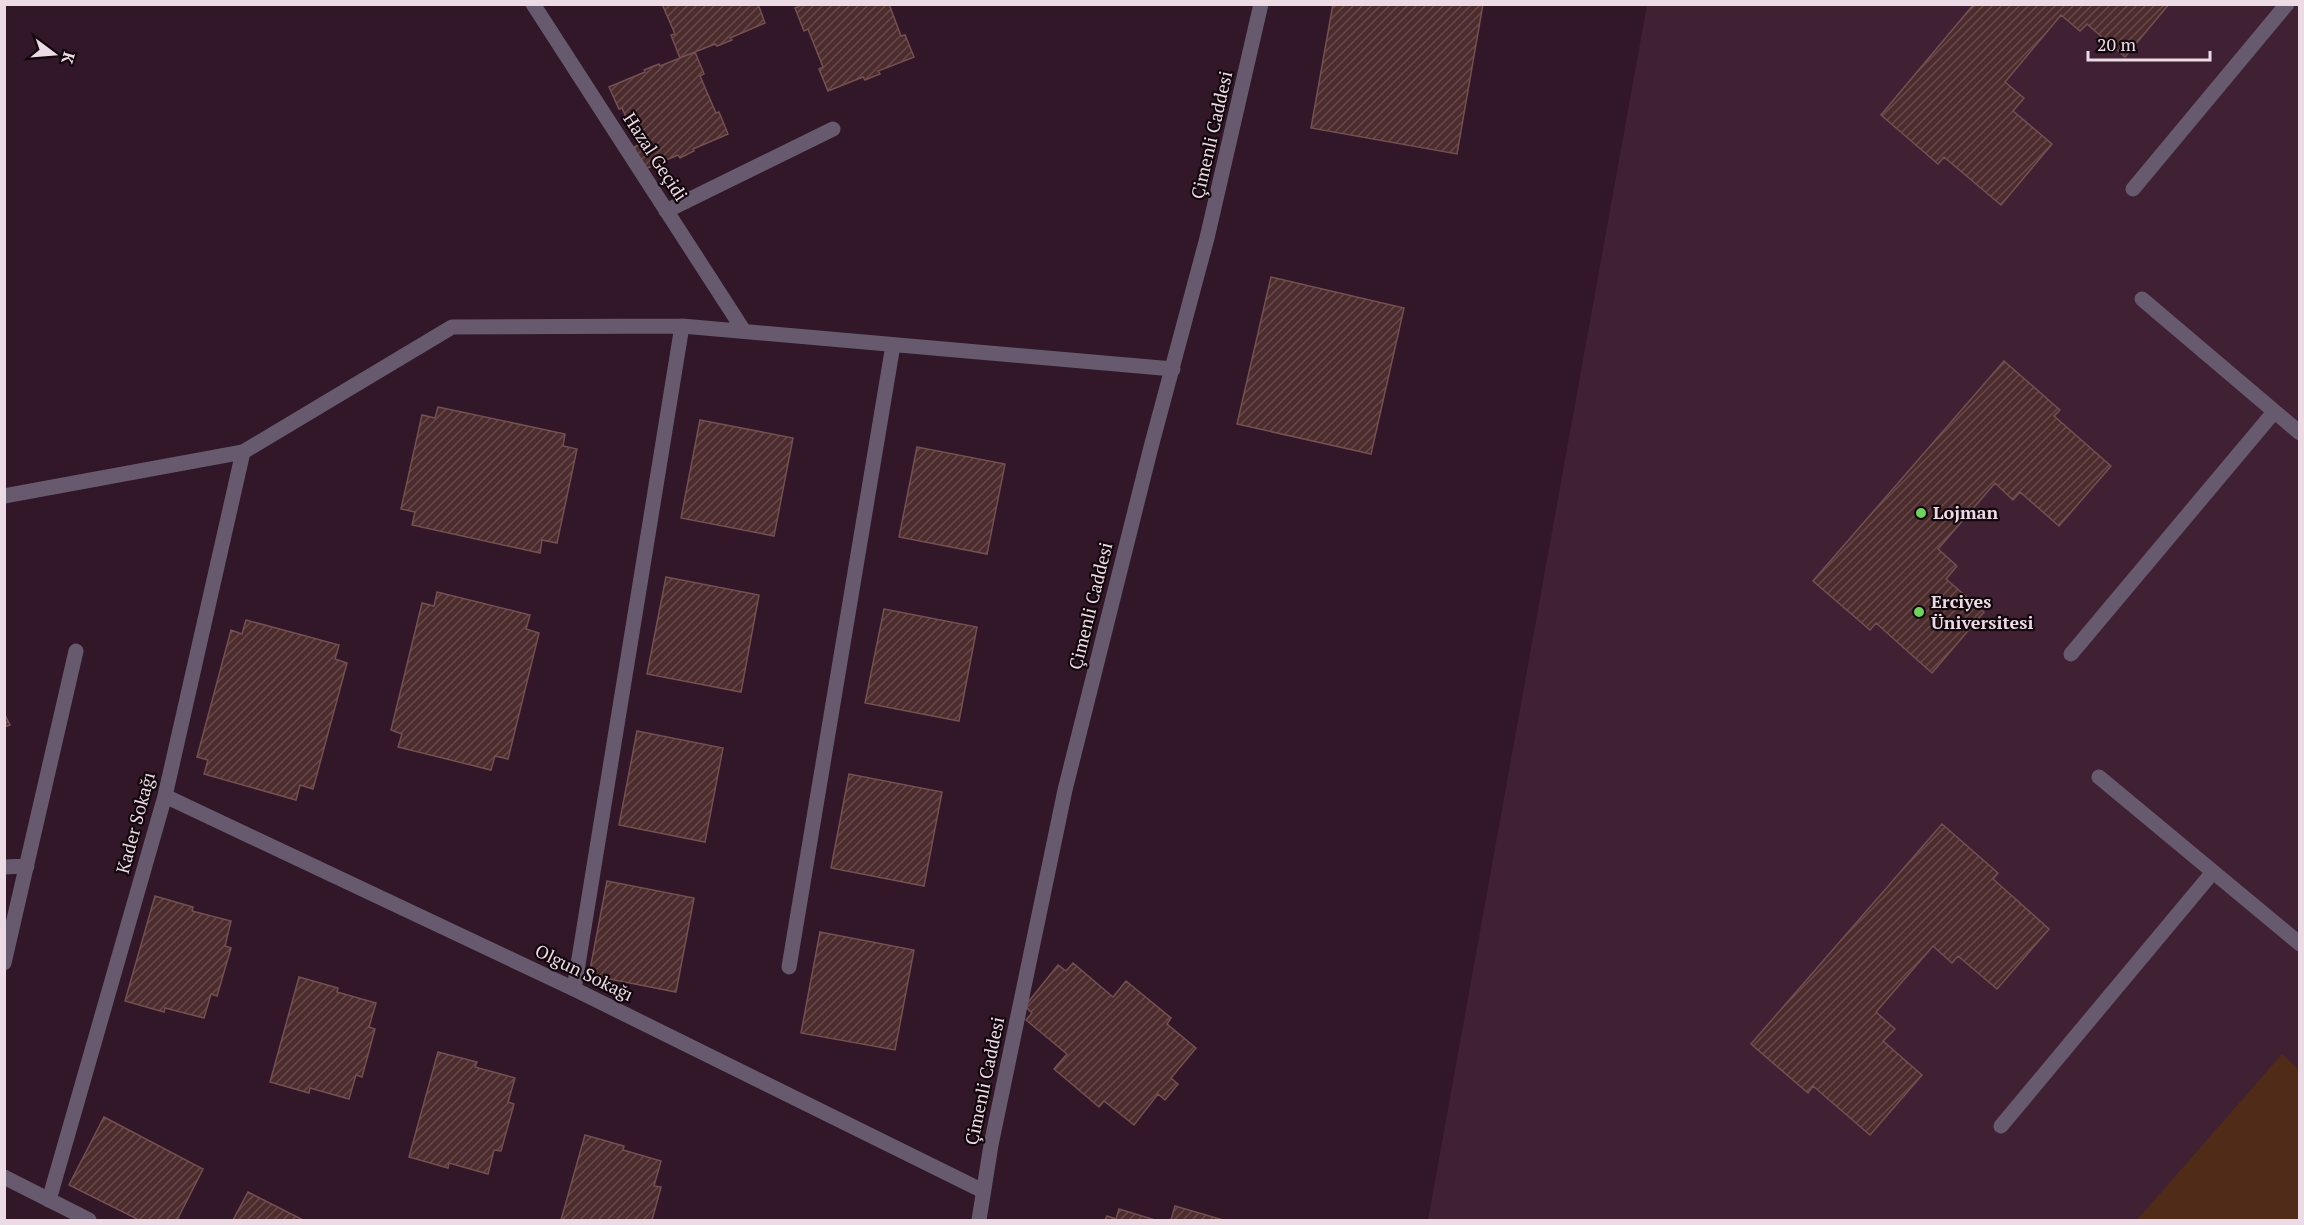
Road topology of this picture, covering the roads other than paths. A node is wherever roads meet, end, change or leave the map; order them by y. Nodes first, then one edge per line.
1 (533, 4) edge
2 (1261, 4) edge
3 (2287, 4) edge
4 (833, 129) dead end
5 (2133, 189) dead end
6 (666, 211) junction
7 (2142, 299) dead end
8 (682, 326) junction
9 (744, 331) junction
10 (893, 345) junction
11 (1173, 369) junction
12 (2274, 412) junction
13 (2300, 433) edge
14 (243, 452) junction
15 (4, 496) edge
16 (76, 651) dead end
17 (2071, 654) dead end
18 (2099, 777) dead end
19 (165, 796) junction
20 (27, 866) junction
21 (4, 867) edge
22 (2213, 872) junction
23 (2300, 944) edge
24 (4, 963) edge
25 (789, 967) dead end
26 (574, 989) junction
27 (2001, 1126) dead end
28 (4, 1177) edge
29 (983, 1191) junction
30 (50, 1200) junction
31 (89, 1221) edge
32 (978, 1221) edge

1 - 6 street, Hazal Geçidi
2 - 11 street, Çimenli Caddesi
3 - 5 street
4 - 6 street
6 - 9 street, Hazal Geçidi
7 - 12 street
8 - 9 street
8 - 14 street
8 - 26 street
9 - 10 street
10 - 11 street
10 - 25 street
11 - 29 street, Çimenli Caddesi
12 - 13 street
12 - 17 street
14 - 15 street
14 - 19 street, Kader Sokağı
16 - 20 street
18 - 22 street
19 - 26 street, Olgun Sokağı
19 - 30 street, Kader Sokağı
20 - 21 street
20 - 24 street
22 - 23 street
22 - 27 street
26 - 29 street, Olgun Sokağı
28 - 30 street
29 - 32 street, Çimenli Caddesi
30 - 31 street

